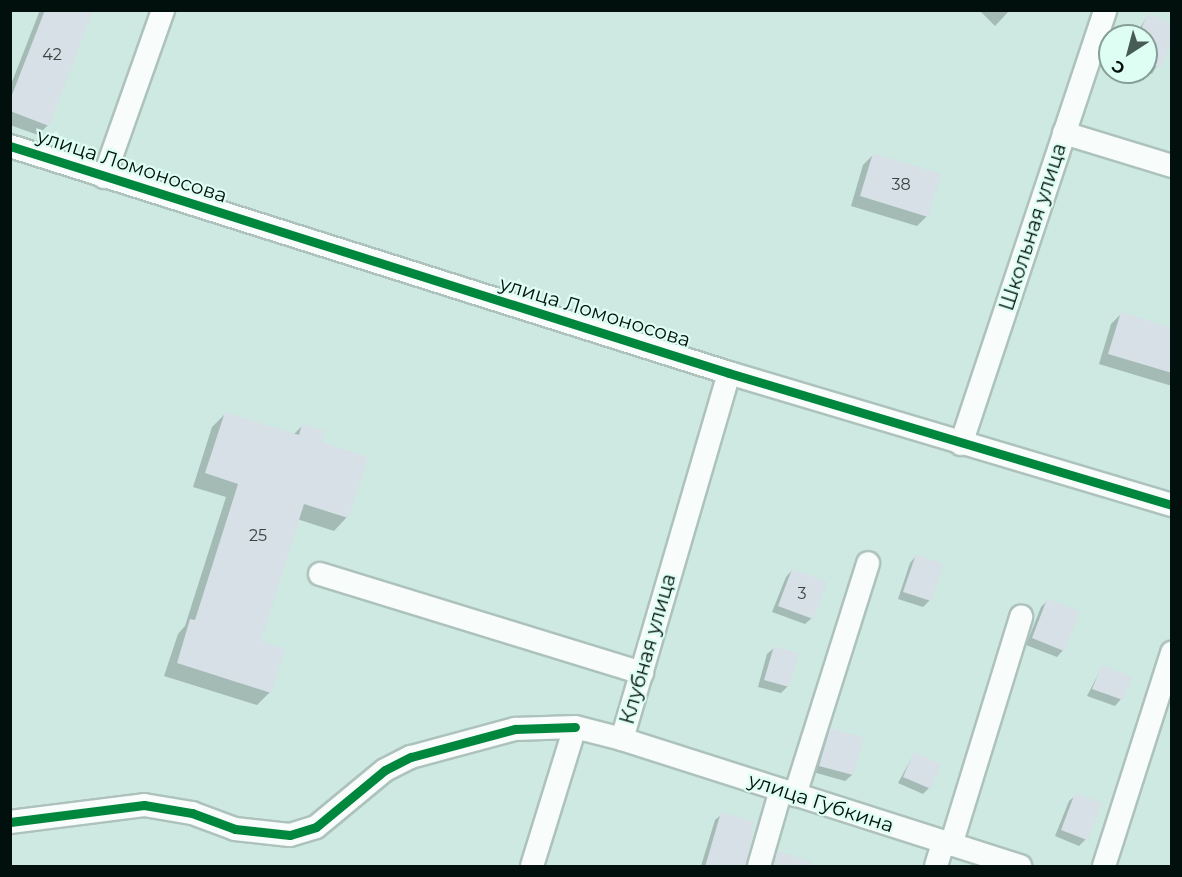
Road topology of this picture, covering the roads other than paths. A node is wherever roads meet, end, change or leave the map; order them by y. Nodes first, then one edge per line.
1 (163, 10) edge
2 (1105, 10) edge
3 (1064, 133) junction
4 (10, 146) edge
5 (1172, 166) edge
6 (104, 177) junction
7 (729, 374) junction
8 (961, 444) junction
9 (1172, 506) edge
10 (868, 562) dead end
11 (320, 574) dead end
12 (1021, 616) dead end
13 (1172, 653) edge
14 (642, 672) junction
15 (575, 727) junction
16 (622, 739) junction
17 (788, 792) junction
18 (10, 822) edge
19 (947, 844) junction
20 (532, 867) edge
21 (759, 867) edge
22 (936, 867) edge
23 (1020, 867) edge
24 (1104, 867) edge

1 - 6 street
2 - 3 street, Школьная улица
3 - 5 street
3 - 8 street, Школьная улица
4 - 6 street, улица Ломоносова
6 - 7 street, улица Ломоносова
7 - 8 street, улица Ломоносова
7 - 14 street, Клубная улица
8 - 9 street, улица Ломоносова
10 - 17 street
11 - 14 street
12 - 19 street
13 - 24 street
14 - 16 street, Клубная улица
15 - 16 street, Клубная улица
15 - 18 street, Клубная улица
15 - 20 street
16 - 17 street, улица Губкина
17 - 19 street, улица Губкина
17 - 21 street
19 - 22 street
19 - 23 street, улица Губкина

